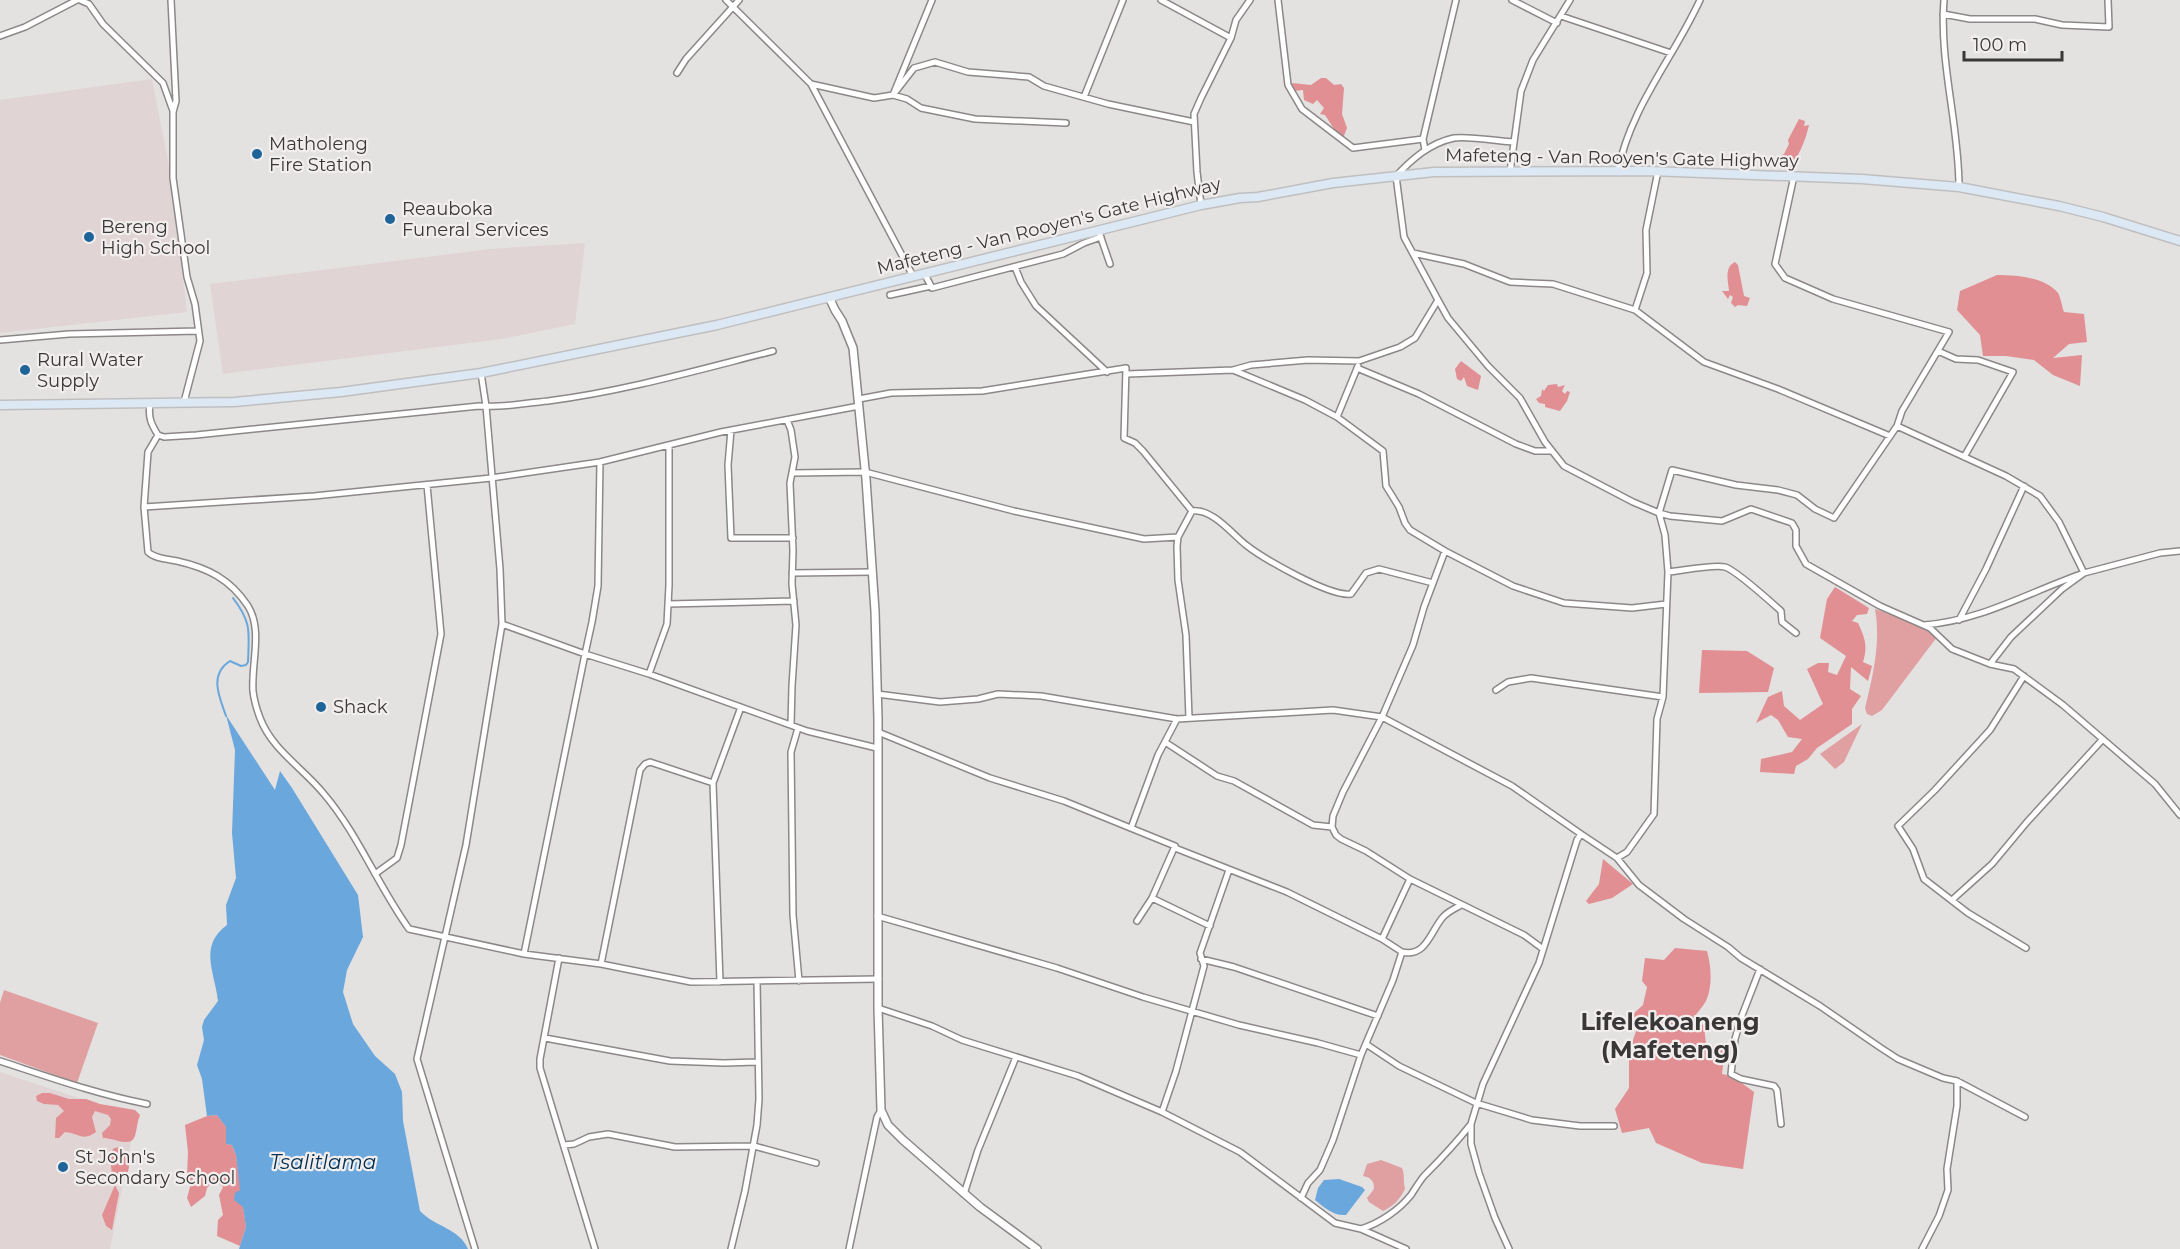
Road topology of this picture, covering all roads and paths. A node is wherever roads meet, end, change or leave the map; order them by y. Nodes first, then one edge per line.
1 (78, 0) edge
2 (171, 0) edge
3 (726, 0) edge
4 (739, 0) edge
5 (932, 0) edge
6 (1123, 0) edge
7 (1161, 0) edge
8 (1250, 0) edge
9 (1278, 0) edge
10 (1456, 0) edge
11 (1512, 0) edge
12 (1570, 0) edge
13 (1700, 0) edge
14 (1944, 0) edge
15 (2108, 0) edge
16 (733, 7) junction
17 (1943, 14) junction
18 (1561, 16) junction
19 (1557, 23) junction
20 (0, 36) edge
21 (1231, 38) junction
22 (1671, 53) junction
23 (677, 73) dead end
24 (811, 84) junction
25 (892, 95) junction
26 (1084, 97) junction
27 (173, 112) junction
28 (1194, 122) junction
29 (1066, 123) dead end
30 (1423, 139) junction
31 (1514, 142) junction
32 (1425, 150) junction
33 (1618, 171) junction
34 (1658, 171) junction
35 (1510, 172) junction
36 (1396, 176) junction
37 (1794, 176) junction
38 (1959, 187) junction
39 (1201, 205) junction
40 (1100, 234) junction
41 (2180, 241) edge
42 (1412, 253) junction
43 (1110, 264) dead end
44 (1015, 267) junction
45 (924, 273) junction
46 (913, 276) junction
47 (931, 286) junction
48 (890, 295) dead end
49 (829, 297) junction
50 (1438, 300) junction
51 (1635, 310) junction
52 (198, 331) junction
53 (0, 340) edge
54 (773, 351) dead end
55 (1938, 351) junction
56 (1358, 364) junction
57 (1233, 370) junction
58 (1107, 372) junction
59 (481, 373) junction
60 (1127, 374) junction
61 (184, 402) junction
62 (859, 402) junction
63 (150, 404) junction
64 (0, 405) edge
65 (486, 406) junction
66 (1337, 417) junction
67 (787, 420) junction
68 (1897, 426) junction
69 (730, 430) junction
70 (158, 435) junction
71 (1890, 436) junction
72 (669, 445) junction
73 (1552, 451) junction
74 (1964, 458) junction
75 (600, 462) junction
76 (865, 472) junction
77 (792, 473) junction
78 (491, 478) junction
79 (427, 485) junction
80 (2024, 486) junction
81 (144, 507) junction
82 (1192, 512) junction
83 (1659, 513) junction
84 (1178, 537) junction
85 (793, 538) junction
86 (1445, 551) junction
87 (2180, 551) edge
88 (872, 572) junction
89 (1668, 572) junction
90 (792, 573) junction
91 (2084, 573) junction
92 (1433, 583) junction
93 (794, 601) junction
94 (1666, 603) junction
95 (668, 604) junction
96 (1959, 620) junction
97 (502, 624) junction
98 (1923, 625) junction
99 (1796, 633) dead end
100 (585, 654) junction
101 (1990, 664) junction
102 (650, 674) junction
103 (2024, 676) junction
104 (1496, 690) dead end
105 (877, 694) junction
106 (1663, 698) junction
107 (741, 707) junction
108 (1382, 717) junction
109 (1189, 718) junction
110 (1177, 719) junction
111 (791, 725) junction
112 (798, 728) junction
113 (878, 732) junction
114 (2102, 740) junction
115 (1165, 742) junction
116 (877, 748) junction
117 (713, 783) junction
118 (2180, 815) edge
119 (1332, 827) junction
120 (1131, 828) junction
121 (1581, 834) junction
122 (1175, 848) junction
123 (1617, 858) junction
124 (1229, 870) junction
125 (375, 874) junction
126 (1410, 879) junction
127 (1152, 898) junction
128 (1952, 900) junction
129 (1461, 905) junction
130 (878, 916) junction
131 (1137, 921) dead end
132 (1210, 926) junction
133 (446, 938) junction
134 (1382, 939) junction
135 (2026, 948) dead end
136 (1543, 949) junction
137 (1402, 952) junction
138 (524, 954) junction
139 (559, 958) junction
140 (1201, 959) junction
141 (601, 964) junction
142 (1760, 969) junction
143 (880, 979) junction
144 (757, 981) junction
145 (799, 981) junction
146 (720, 982) junction
147 (878, 1008) junction
148 (1192, 1011) junction
149 (1378, 1016) junction
150 (545, 1038) junction
151 (1366, 1044) junction
152 (1360, 1055) junction
153 (1016, 1057) junction
154 (0, 1061) edge
155 (757, 1062) junction
156 (1958, 1081) junction
157 (1476, 1103) junction
158 (147, 1104) dead end
159 (881, 1110) junction
160 (1162, 1112) junction
161 (2025, 1117) dead end
162 (1471, 1124) junction
163 (1781, 1124) dead end
164 (1614, 1126) dead end
165 (564, 1145) junction
166 (754, 1146) junction
167 (816, 1163) dead end
168 (964, 1194) junction
169 (1301, 1198) junction
170 (1361, 1228) junction
171 (475, 1249) edge
172 (595, 1249) edge
173 (731, 1249) edge
174 (849, 1249) edge
175 (1037, 1249) edge
176 (1406, 1249) edge
177 (1509, 1249) edge
178 (1922, 1249) edge

1 - 20 street
1 - 27 street
2 - 27 street
3 - 16 street
4 - 16 street
5 - 25 street
6 - 26 street
7 - 21 street
8 - 21 street
9 - 30 street
10 - 30 street
11 - 19 street
12 - 18 street
13 - 22 street
14 - 17 street
15 - 17 street
16 - 23 street
16 - 24 street
17 - 38 street
18 - 19 street
18 - 22 street
19 - 31 street
21 - 28 street
22 - 33 street
24 - 25 street
24 - 46 street
25 - 26 street
25 - 29 street
26 - 28 street
27 - 52 street
28 - 39 street
30 - 32 street
31 - 32 street
31 - 35 street
32 - 36 street
33 - 34 main road, Mafeteng - Van Rooyen's Gate Highway
33 - 35 main road, Mafeteng - Van Rooyen's Gate Highway
34 - 37 main road, Mafeteng - Van Rooyen's Gate Highway
34 - 51 street
35 - 36 main road, Mafeteng - Van Rooyen's Gate Highway
36 - 39 main road, Mafeteng - Van Rooyen's Gate Highway
36 - 42 street
37 - 38 main road, Mafeteng - Van Rooyen's Gate Highway
37 - 55 street
38 - 41 main road, Mafeteng - Van Rooyen's Gate Highway
39 - 40 main road, Mafeteng - Van Rooyen's Gate Highway
40 - 43 street
40 - 44 street
40 - 45 main road, Mafeteng - Van Rooyen's Gate Highway
42 - 50 street
42 - 51 street
44 - 47 street
44 - 58 street
45 - 46 main road, Mafeteng - Van Rooyen's Gate Highway
45 - 47 street
46 - 49 main road, Mafeteng - Van Rooyen's Gate Highway
47 - 48 street
49 - 59 main road, Mafeteng - Van Rooyen's Gate Highway
49 - 62 street
50 - 56 street
50 - 73 street
51 - 71 street
52 - 53 street
52 - 61 street
54 - 65 street
55 - 68 street
55 - 74 street
56 - 57 street
56 - 66 street
56 - 73 street
57 - 60 street
57 - 66 street
58 - 60 street
58 - 62 street
59 - 61 main road, Mafeteng - Van Rooyen's Gate Highway
59 - 65 street
60 - 82 street
61 - 63 main road, Mafeteng - Van Rooyen's Gate Highway
62 - 67 street
62 - 76 street
63 - 64 main road, Mafeteng - Van Rooyen's Gate Highway
63 - 70 street
65 - 70 street
65 - 78 street
66 - 86 street
67 - 69 street
67 - 77 street
68 - 71 street
68 - 74 street
69 - 72 street
69 - 85 street
70 - 81 street
71 - 83 street
72 - 75 street
72 - 95 street
73 - 83 street
74 - 80 street
75 - 78 street
75 - 100 street
76 - 77 street
76 - 84 street
76 - 88 street
77 - 85 street
78 - 79 street
78 - 97 street
79 - 81 street
79 - 125 street
80 - 91 street
80 - 96 street
81 - 125 street
82 - 84 street
82 - 92 street
83 - 89 street
83 - 98 street
84 - 109 street
85 - 90 street
86 - 92 street
86 - 94 street
87 - 91 street
88 - 90 street
88 - 105 street
89 - 94 street
89 - 99 street
90 - 93 street
91 - 96 street
91 - 101 street
92 - 108 street
93 - 95 street
93 - 111 street
94 - 106 street
95 - 102 street
96 - 98 street
97 - 100 street
97 - 133 street
98 - 101 street
100 - 102 street
100 - 138 street
101 - 103 street
102 - 107 street
103 - 114 street
103 - 128 street
104 - 106 street
105 - 110 street
105 - 113 street
106 - 123 street
107 - 111 street
107 - 117 street
108 - 109 street
108 - 119 street
108 - 121 street
109 - 110 street
110 - 115 street
111 - 112 street
112 - 116 street
112 - 145 street
113 - 116 street
113 - 120 street
114 - 118 street
114 - 128 street
115 - 119 street
115 - 120 street
116 - 130 street
117 - 141 street
117 - 146 street
119 - 126 street
120 - 122 street
121 - 123 street
121 - 136 street
122 - 124 street
122 - 127 street
123 - 142 street
124 - 132 street
124 - 134 street
125 - 133 street
126 - 129 street
126 - 134 street
127 - 131 street
127 - 132 street
128 - 135 street
129 - 136 street
129 - 137 street
130 - 143 street
130 - 148 street
132 - 140 street
133 - 138 street
133 - 171 street
134 - 137 street
136 - 157 street
137 - 149 street
138 - 139 street
139 - 141 street
139 - 150 street
140 - 148 street
140 - 149 street
141 - 146 street
142 - 156 street
142 - 163 street
143 - 145 street
143 - 147 street
144 - 145 street
144 - 146 street
144 - 155 street
147 - 153 street
147 - 159 street
148 - 152 street
148 - 160 street
149 - 151 street
150 - 155 street
150 - 165 street
151 - 152 street
151 - 157 street
152 - 169 street
153 - 160 street
153 - 168 street
154 - 158 street
155 - 166 street
156 - 161 street
156 - 178 street
157 - 162 street
157 - 164 street
159 - 168 street
159 - 174 street
160 - 169 street
162 - 170 street
162 - 177 street
165 - 166 street
165 - 172 street
166 - 167 street
166 - 173 street
168 - 175 street
169 - 170 street
170 - 176 street

